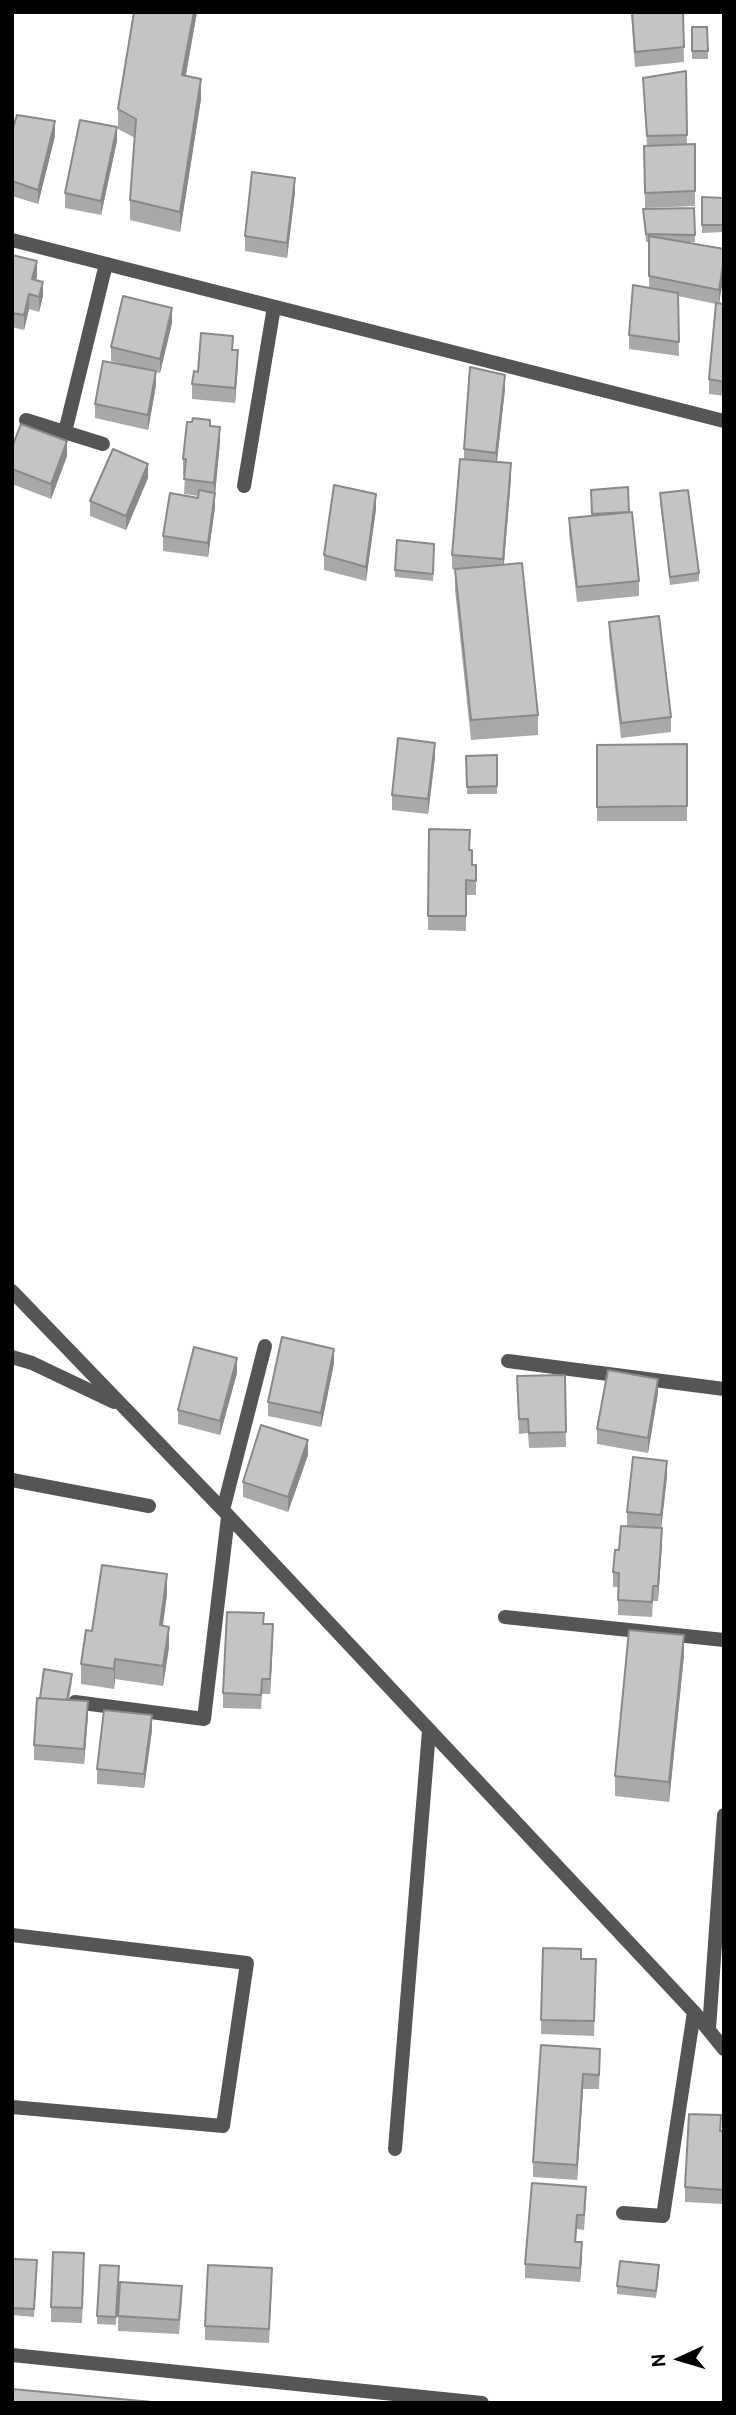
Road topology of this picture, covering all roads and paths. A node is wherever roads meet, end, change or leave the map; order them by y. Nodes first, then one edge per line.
1 (12, 240) edge
2 (106, 264) junction
3 (274, 307) junction
4 (26, 420) dead end
5 (724, 421) edge
6 (65, 432) junction
7 (103, 444) dead end
8 (244, 486) dead end
9 (12, 1291) edge
10 (265, 1346) dead end
11 (12, 1357) edge
12 (508, 1362) dead end
13 (724, 1389) edge
14 (125, 1407) junction
15 (12, 1480) edge
16 (149, 1506) dead end
17 (226, 1514) junction
18 (505, 1617) dead end
19 (724, 1640) edge
20 (75, 1702) edge
21 (429, 1731) junction
22 (724, 1815) edge
23 (12, 1936) edge
24 (694, 2012) junction
25 (709, 2029) junction
26 (724, 2049) edge
27 (12, 2107) edge
28 (395, 2149) dead end
29 (623, 2213) dead end
30 (12, 2355) edge
31 (482, 2403) edge

1 - 2 street
2 - 3 street
2 - 6 street
3 - 5 street
3 - 8 street
4 - 6 street
6 - 7 street
9 - 14 street
10 - 17 street
11 - 14 street
12 - 13 street
14 - 17 street
15 - 16 street
17 - 20 street
17 - 21 street
18 - 19 street
21 - 24 street
21 - 28 street
22 - 25 street
23 - 27 street
24 - 25 street
24 - 29 street
25 - 26 street
30 - 31 street

